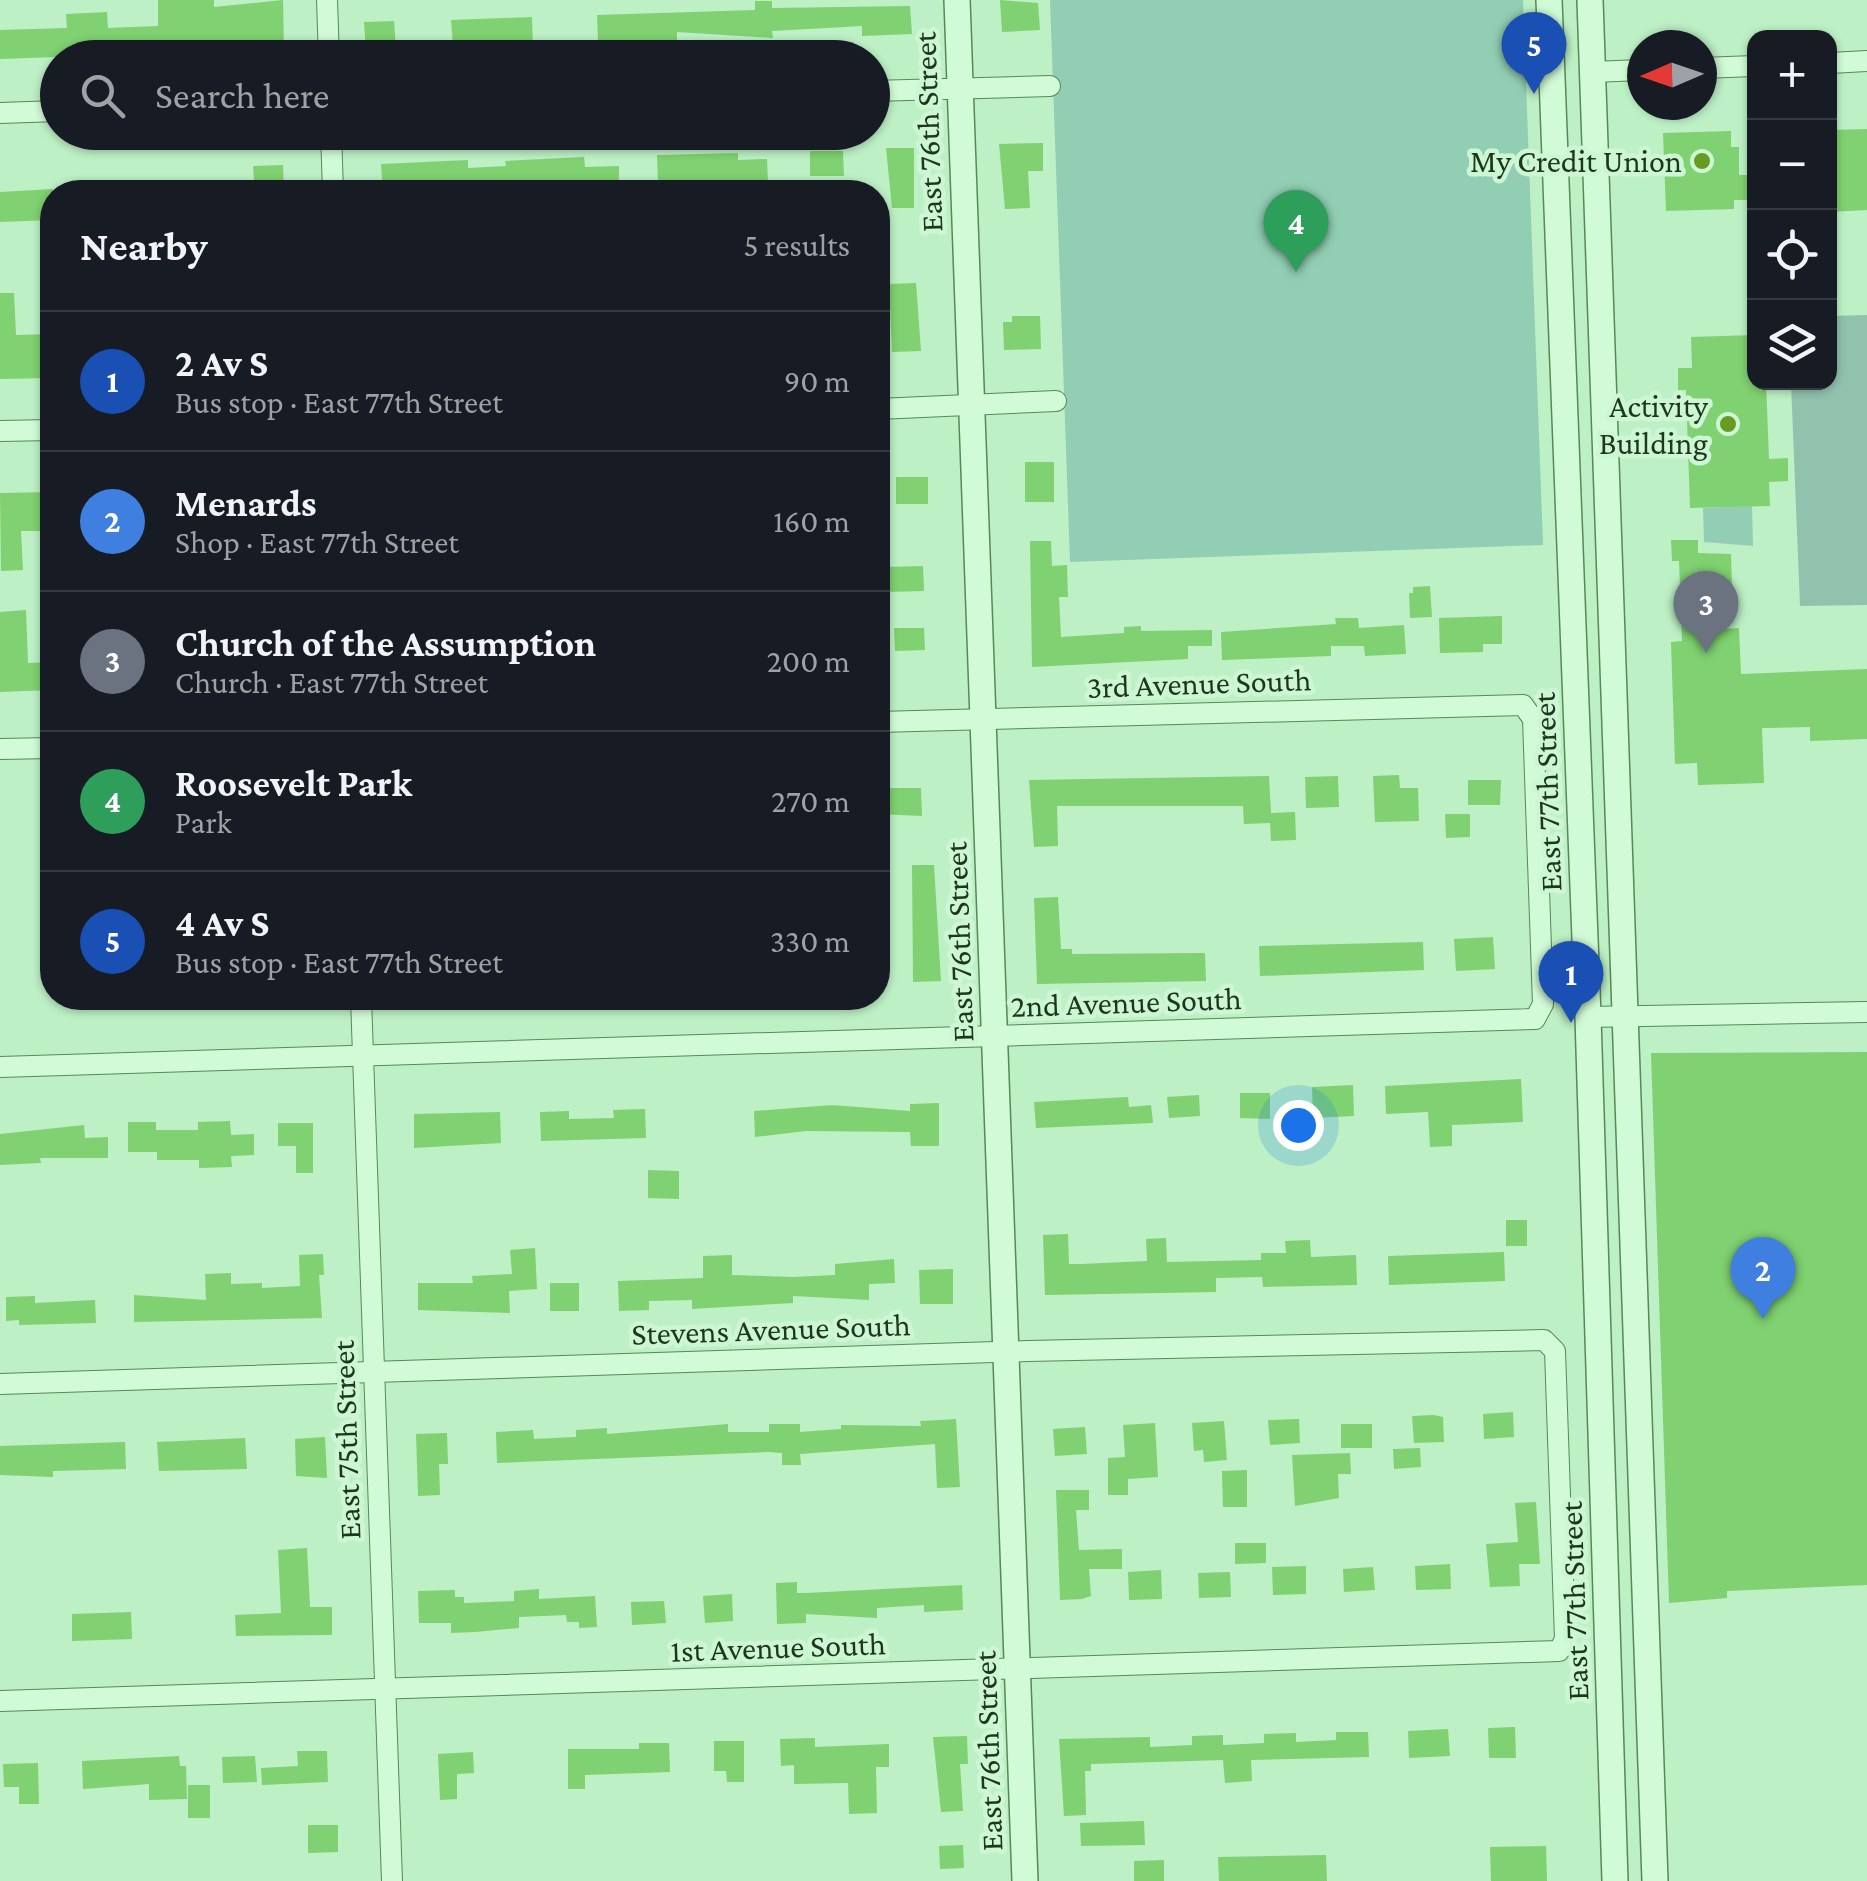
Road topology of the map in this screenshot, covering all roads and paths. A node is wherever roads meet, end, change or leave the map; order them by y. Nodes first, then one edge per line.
1 (327, 0) edge
2 (957, 0) edge
3 (1549, 0) edge
4 (1590, 0) edge
5 (328, 40) edge
6 (1867, 61) edge
7 (1837, 63) edge
8 (1747, 66) edge
9 (1717, 67) edge
10 (1627, 71) edge
11 (1592, 72) junction
12 (1050, 86) dead end
13 (959, 89) junction
14 (890, 91) edge
15 (40, 112) edge
16 (0, 113) edge
17 (333, 150) edge
18 (334, 180) edge
19 (1056, 401) dead end
20 (970, 406) junction
21 (890, 409) edge
22 (40, 430) edge
23 (0, 431) edge
24 (984, 719) junction
25 (890, 722) edge
26 (40, 748) edge
27 (0, 749) edge
28 (361, 1010) edge
29 (1867, 1012) edge
30 (1626, 1016) junction
31 (1588, 1017) junction
32 (1535, 1019) joint
33 (995, 1036) junction
34 (363, 1056) junction
35 (0, 1066) edge
36 (1006, 1352) junction
37 (1599, 1366) junction
38 (374, 1372) junction
39 (0, 1384) edge
40 (1646, 1616) junction
41 (1558, 1652) joint
42 (1017, 1670) junction
43 (385, 1689) junction
44 (0, 1701) edge
45 (392, 1881) edge
46 (1024, 1881) edge
47 (1615, 1881) edge
48 (1655, 1881) edge

1 - 5 street
2 - 13 street, East 76th Street
3 - 31 street, East 77th Street
4 - 11 street
6 - 7 street
8 - 9 street
10 - 11 street
11 - 30 street
12 - 13 street
13 - 14 street
13 - 20 street, East 76th Street
15 - 16 street
17 - 18 street
19 - 20 street
20 - 21 street
20 - 24 street, East 76th Street
22 - 23 street
24 - 25 street, 3rd Avenue South
24 - 32 street, 3rd Avenue South
24 - 33 street, East 76th Street
26 - 27 street
28 - 34 street, East 75th Street
29 - 30 street
30 - 31 street
30 - 40 street
31 - 37 street, East 77th Street
32 - 33 street, 2nd Avenue South
33 - 34 street, 2nd Avenue South
33 - 36 street, East 76th Street
34 - 35 street, 2nd Avenue South
34 - 38 street, East 75th Street
36 - 38 street, Stevens Avenue South
36 - 41 street, Stevens Avenue South
36 - 42 street, East 76th Street
37 - 40 street
37 - 47 street, East 77th Street
38 - 39 street, Stevens Avenue South
38 - 43 street, East 75th Street
40 - 48 street
41 - 42 street, 1st Avenue South
42 - 43 street, 1st Avenue South
42 - 46 street, East 76th Street
43 - 44 street, 1st Avenue South
43 - 45 street, East 75th Street

